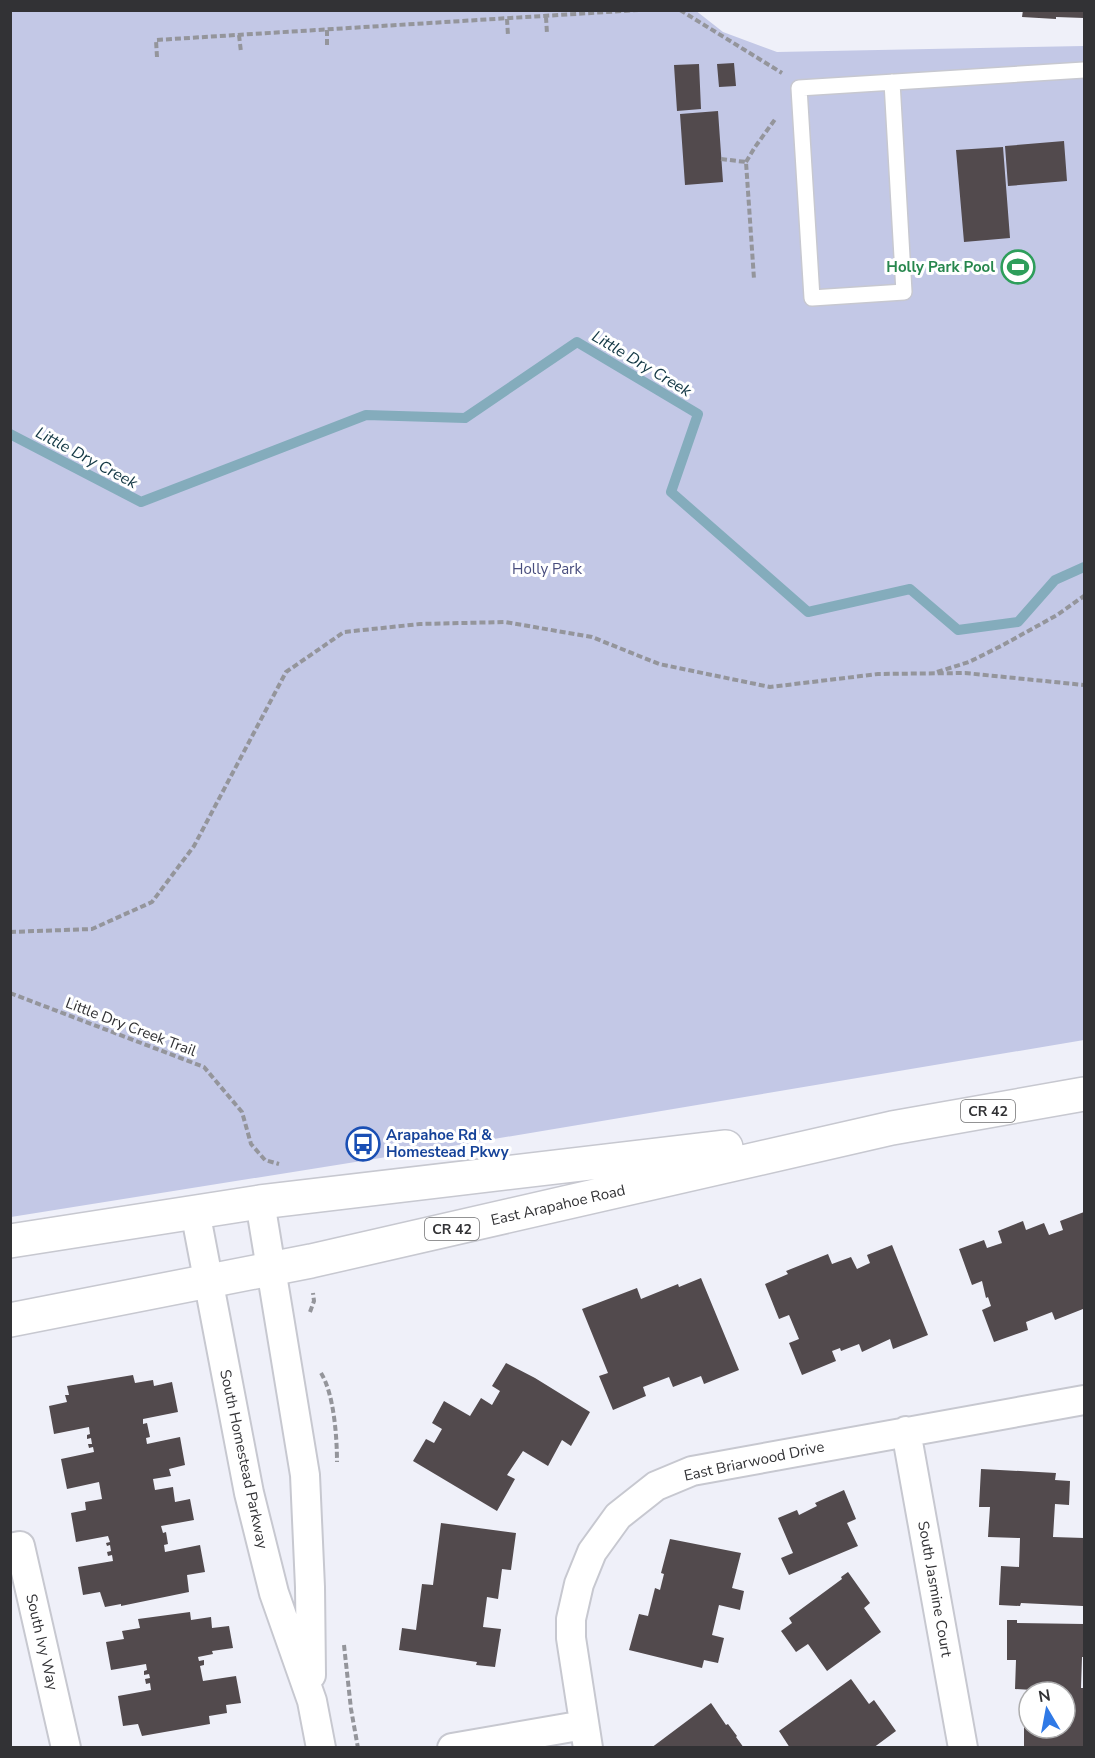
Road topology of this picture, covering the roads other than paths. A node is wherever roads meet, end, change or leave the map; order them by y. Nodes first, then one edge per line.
1 (1084, 70) edge
2 (892, 82) junction
3 (1084, 1094) edge
4 (892, 1128) junction
5 (260, 1202) junction
6 (195, 1212) junction
7 (10, 1241) edge
8 (272, 1269) junction
9 (208, 1281) junction
10 (10, 1320) edge
11 (1084, 1400) edge
12 (906, 1431) junction
13 (10, 1548) edge
14 (312, 1701) junction
15 (586, 1736) edge
16 (66, 1748) edge
17 (321, 1748) edge
18 (452, 1748) edge
19 (963, 1748) edge

1 - 2 lane
2 - 2 lane
3 - 4 main road, East Arapahoe Road / CR 42
4 - 5 main road, East Arapahoe Road / CR 42
4 - 8 main road, East Arapahoe Road / CR 42
5 - 6 main road, East Arapahoe Road / CR 42
5 - 8 street, South Homestead Parkway
6 - 7 main road, East Arapahoe Road / CR 42
6 - 9 street, South Homestead Parkway
8 - 9 main road, East Arapahoe Road / CR 42
8 - 14 street, South Homestead Parkway
9 - 10 main road, East Arapahoe Road / CR 42
9 - 14 street, South Homestead Parkway
11 - 12 street, East Briarwood Drive
12 - 15 street, East Briarwood Drive
12 - 19 street, South Jasmine Court
13 - 16 street, South Ivy Way
14 - 17 street, South Homestead Parkway
15 - 18 street

